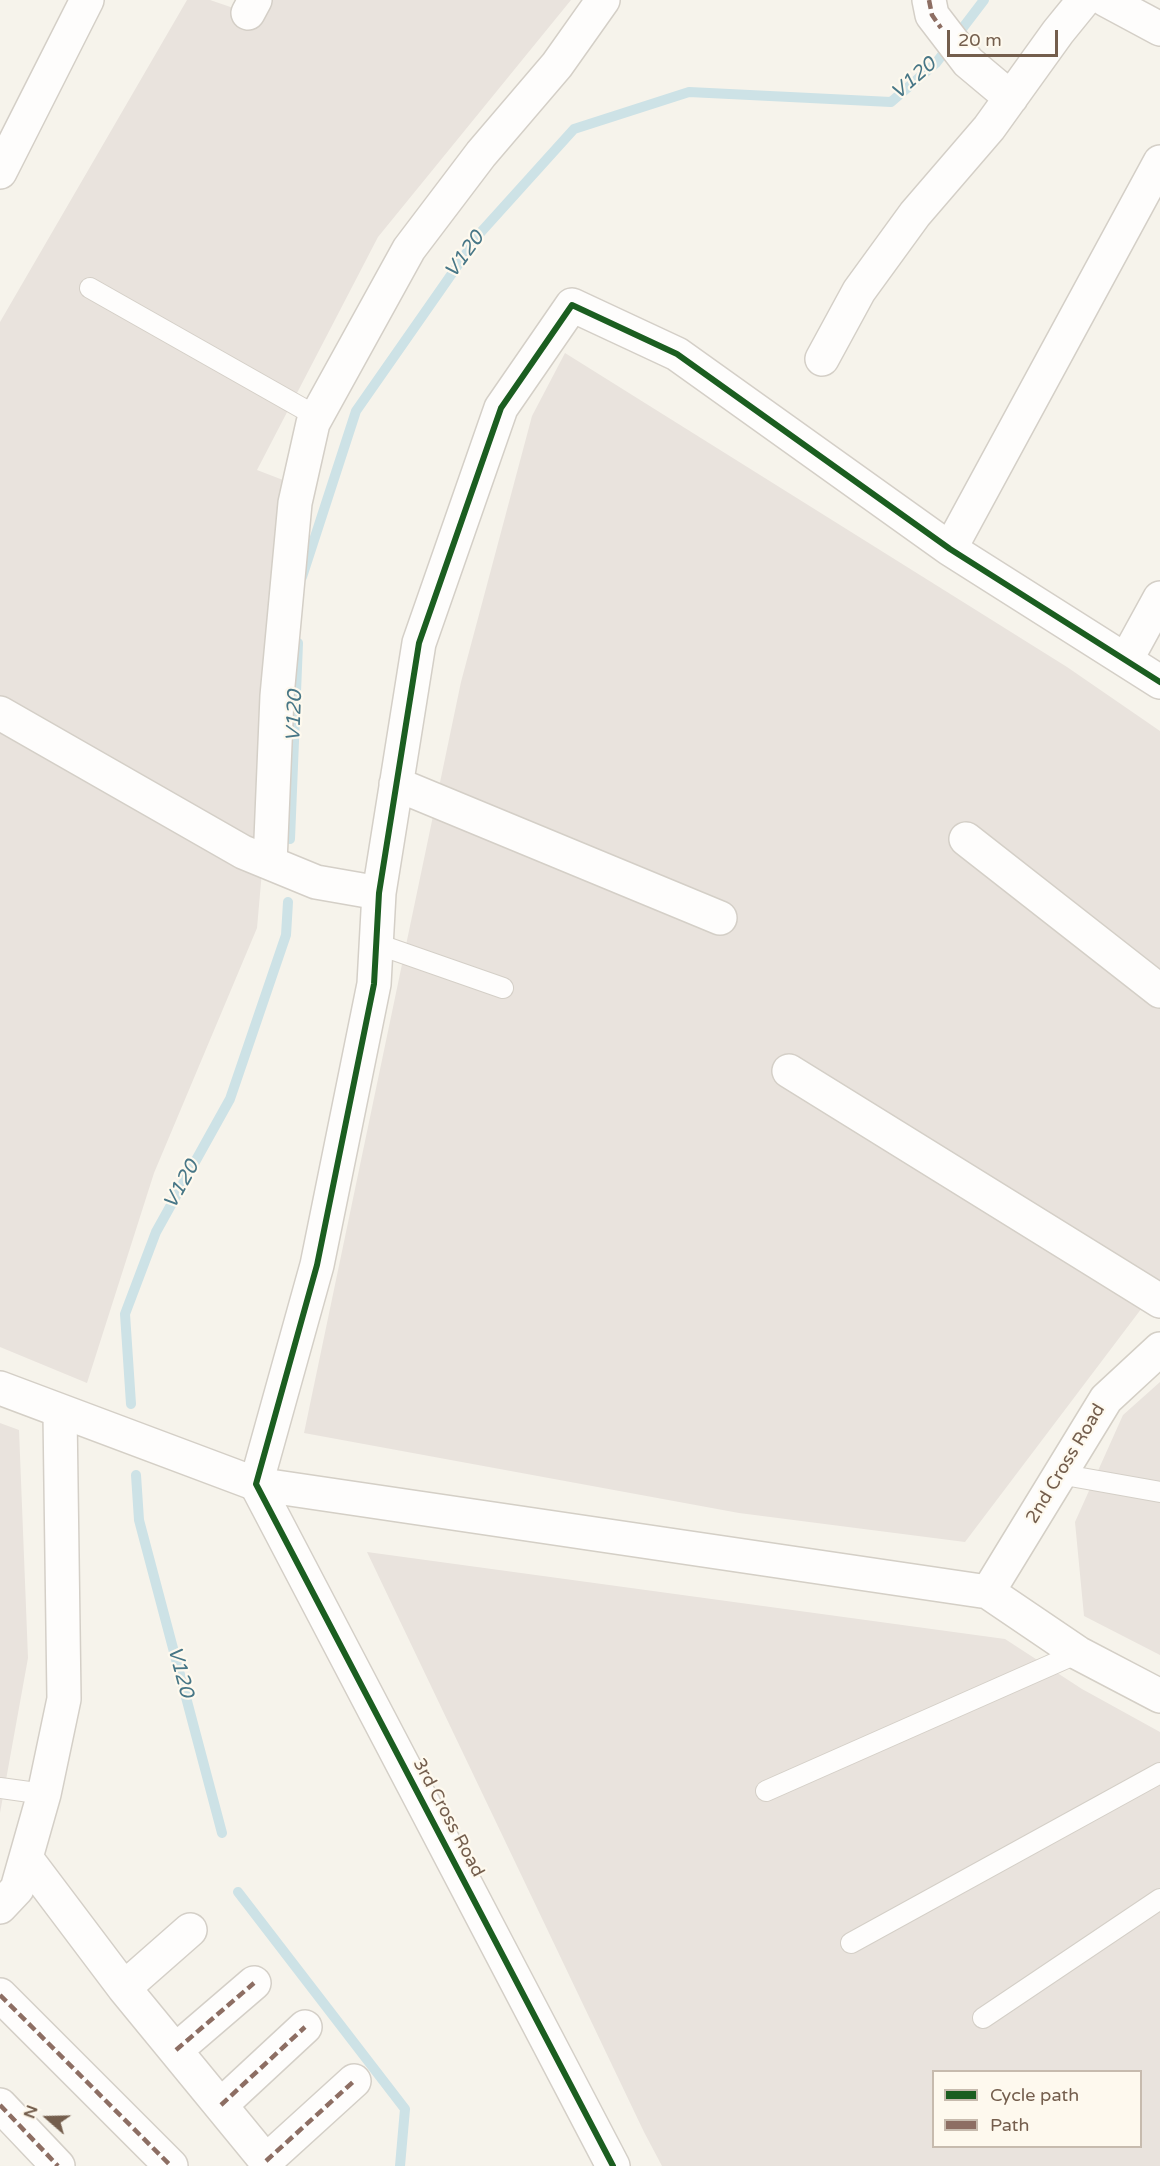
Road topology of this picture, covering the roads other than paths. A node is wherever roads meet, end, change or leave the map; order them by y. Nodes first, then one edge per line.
1 (87, 0) edge
2 (603, 0) edge
3 (1084, 0) edge
4 (1106, 0) edge
5 (935, 14) edge
6 (1160, 29) edge
7 (1011, 98) junction
8 (1160, 162) edge
9 (0, 172) edge
10 (90, 288) dead end
11 (822, 360) dead end
12 (316, 416) junction
13 (950, 549) junction
14 (1160, 598) edge
15 (1126, 660) junction
16 (1160, 682) edge
17 (0, 713) edge
18 (396, 784) junction
19 (966, 839) dead end
20 (270, 863) junction
21 (379, 893) junction
22 (720, 918) dead end
23 (377, 944) junction
24 (503, 988) dead end
25 (1160, 991) edge
26 (789, 1071) dead end
27 (1160, 1301) edge
28 (1160, 1349) edge
29 (0, 1388) edge
30 (60, 1413) junction
31 (1059, 1474) junction
32 (256, 1485) junction
33 (1160, 1492) edge
34 (988, 1592) junction
35 (1078, 1653) junction
36 (1160, 1696) edge
37 (1160, 1773) edge
38 (0, 1788) edge
39 (766, 1791) dead end
40 (44, 1794) junction
41 (26, 1858) junction
42 (1160, 1899) edge
43 (0, 1907) edge
44 (190, 1930) dead end
45 (851, 1943) dead end
46 (254, 1983) dead end
47 (124, 1988) junction
48 (0, 1995) edge
49 (983, 2018) dead end
50 (305, 2027) dead end
51 (176, 2050) junction
52 (354, 2081) dead end
53 (0, 2105) edge
54 (220, 2105) junction
55 (267, 2164) edge
56 (58, 2166) edge
57 (171, 2166) edge
58 (613, 2166) edge

1 - 9 street
2 - 12 street
3 - 7 street
4 - 6 street
5 - 7 street
7 - 11 street
8 - 13 street
10 - 12 lane
12 - 20 street
13 - 15 street
13 - 18 street
14 - 15 street
15 - 16 street
17 - 20 street
18 - 21 street
18 - 22 street
19 - 25 street
20 - 21 street
21 - 23 street
23 - 24 lane
23 - 32 street
26 - 27 street
28 - 31 street, 2nd Cross Road
29 - 30 street
30 - 32 street
30 - 40 street
31 - 33 lane
31 - 34 street, 2nd Cross Road
32 - 34 street
32 - 58 street, 3rd Cross Road
34 - 35 street
35 - 36 street
35 - 39 lane
37 - 45 lane
38 - 40 lane
40 - 41 street
41 - 43 street
41 - 47 street
42 - 49 lane
44 - 47 street
46 - 51 street
47 - 51 street
48 - 57 street
50 - 54 street
51 - 54 street
52 - 55 street
53 - 56 street
54 - 55 street

